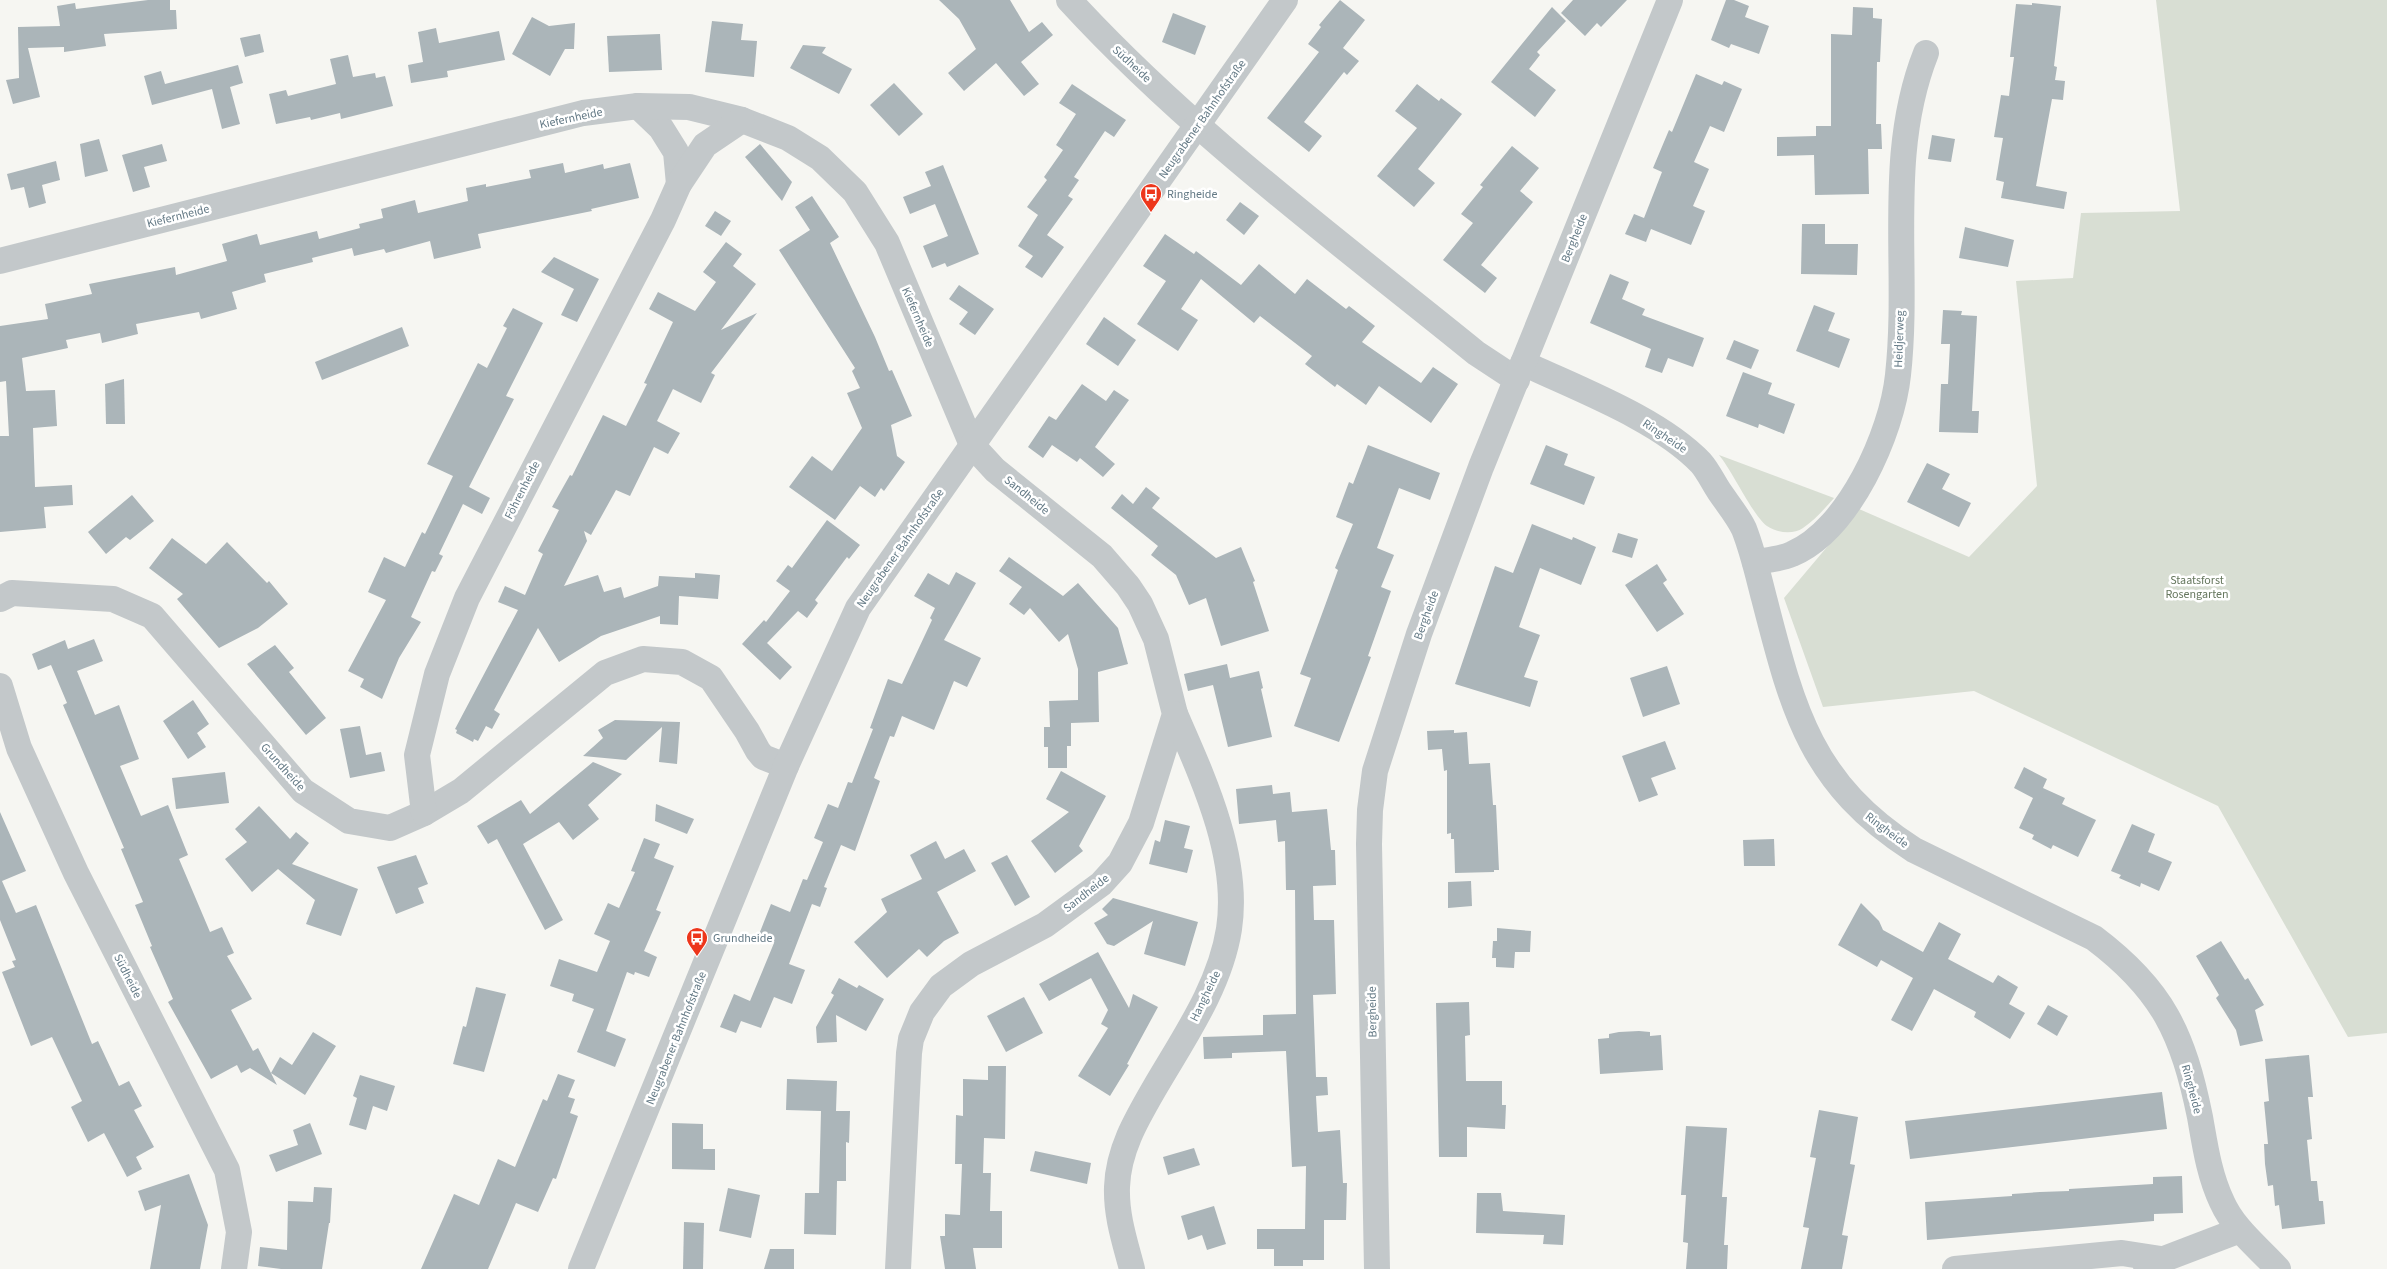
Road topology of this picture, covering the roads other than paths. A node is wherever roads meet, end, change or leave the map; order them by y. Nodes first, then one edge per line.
1 (1069, 0) edge
2 (1285, 0) edge
3 (1670, 0) edge
4 (1926, 53) dead end
5 (638, 106) junction
6 (742, 120) junction
7 (1197, 126) junction
8 (679, 184) junction
9 (0, 261) edge
10 (1520, 372) junction
11 (972, 445) junction
12 (1755, 562) junction
13 (0, 599) edge
14 (0, 686) edge
15 (1175, 714) junction
16 (9, 752) edge
17 (786, 766) junction
18 (424, 813) junction
19 (2240, 1230) junction
20 (2151, 1264) edge
21 (234, 1269) edge
22 (581, 1269) edge
23 (898, 1269) edge
24 (1132, 1269) edge
25 (1377, 1269) edge
26 (1955, 1269) edge
27 (2278, 1269) edge

1 - 7 street, Südheide
2 - 7 street, Neugrabener Bahnhofstraße
3 - 10 street, Bergheide
4 - 12 street, Heidjerweg
5 - 6 street, Kiefernheide
5 - 8 street, Föhrenheide
5 - 9 street, Kiefernheide
6 - 8 street, Föhrenheide
6 - 11 street, Kiefernheide
7 - 10 street, Ringheide
7 - 11 street, Neugrabener Bahnhofstraße
8 - 18 street, Föhrenheide
10 - 12 street, Ringheide
10 - 25 street, Bergheide
11 - 15 street, Sandheide
11 - 17 street, Neugrabener Bahnhofstraße
12 - 19 street, Ringheide
13 - 18 street, Grundheide
14 - 16 street, Südheide
15 - 23 street, Sandheide
15 - 24 street, Hangheide
16 - 21 street, Südheide
17 - 18 street, Grundheide
17 - 22 street, Neugrabener Bahnhofstraße
19 - 20 street
19 - 27 street, Ringheide
20 - 26 street

